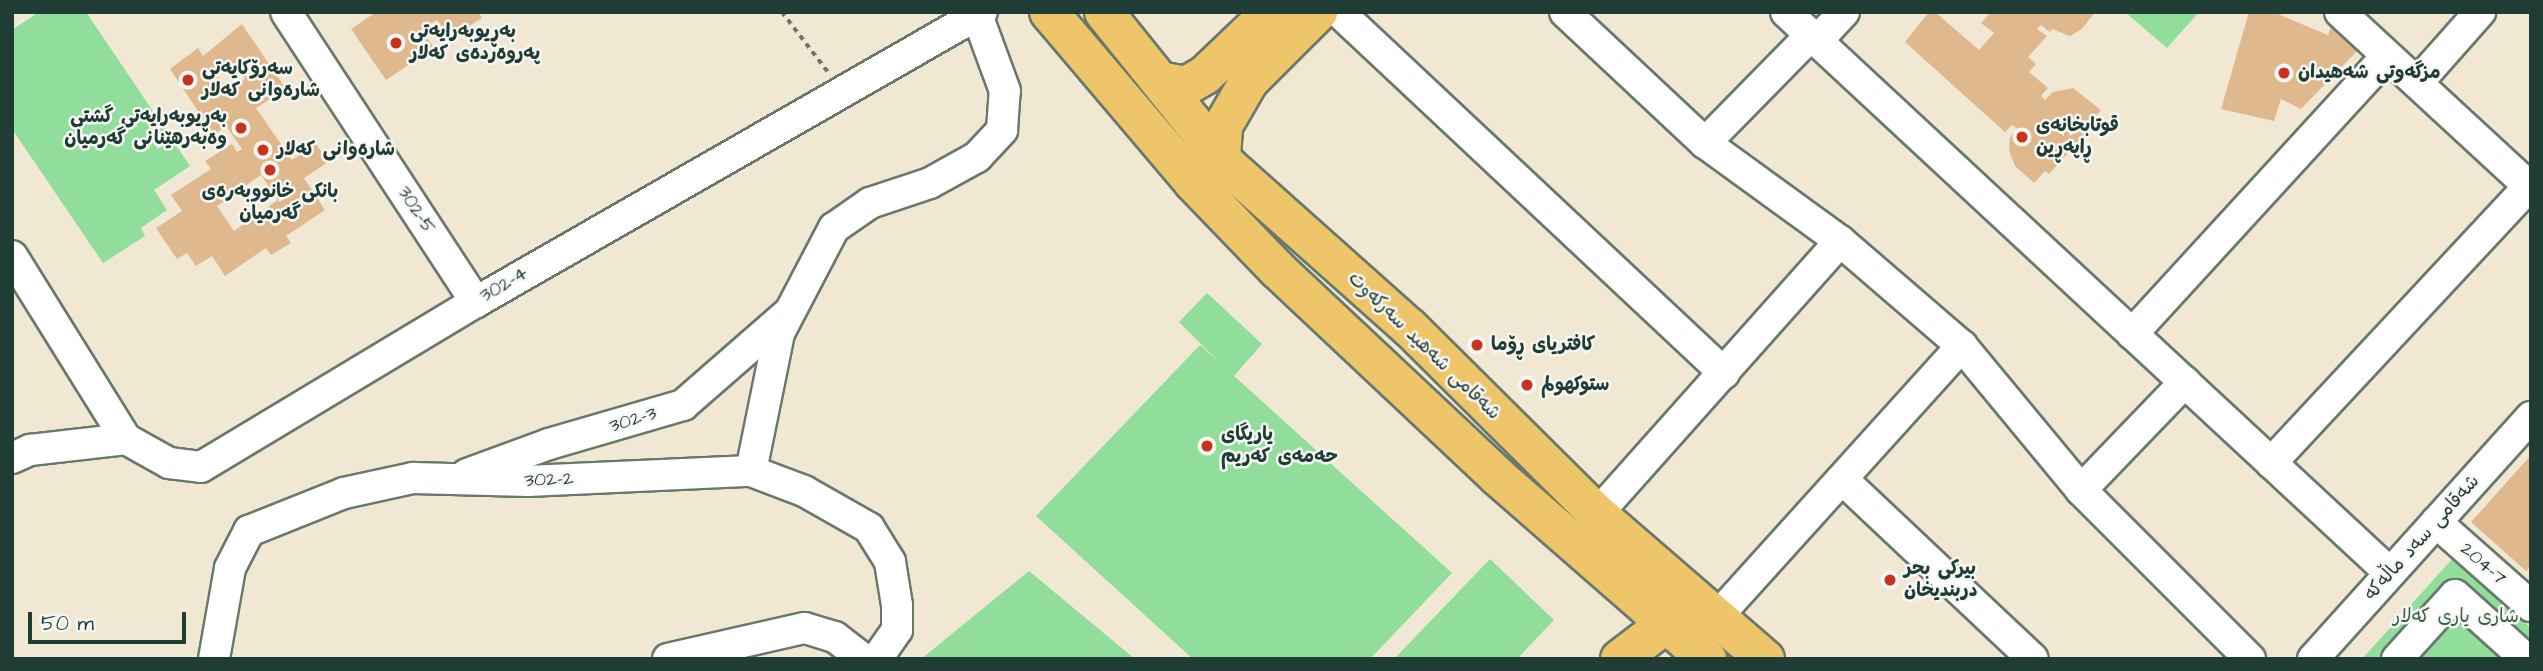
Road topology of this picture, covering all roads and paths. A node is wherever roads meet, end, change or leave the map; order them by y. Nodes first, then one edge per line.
1 (286, 12) edge
2 (782, 12) edge
3 (1049, 12) edge
4 (1104, 12) edge
5 (1271, 12) edge
6 (1318, 12) edge
7 (1339, 12) edge
8 (1565, 12) edge
9 (1786, 12) edge
10 (1844, 12) edge
11 (2340, 12) edge
12 (2480, 12) edge
13 (979, 14) edge
14 (1813, 39) junction
15 (2387, 56) junction
16 (1236, 70) junction
17 (1164, 82) junction
18 (2418, 82) junction
19 (843, 92) junction
20 (1705, 143) junction
21 (1220, 157) junction
22 (2530, 187) edge
23 (1840, 242) junction
24 (12, 256) edge
25 (476, 302) junction
26 (789, 312) junction
27 (2132, 334) junction
28 (1962, 346) junction
29 (1724, 373) junction
30 (2185, 382) junction
31 (2531, 417) edge
32 (126, 439) junction
33 (12, 458) edge
34 (2272, 463) junction
35 (751, 471) junction
36 (450, 480) junction
37 (1842, 480) junction
38 (2081, 490) junction
39 (1597, 514) junction
40 (2436, 522) junction
41 (2390, 573) junction
42 (2531, 606) edge
43 (1716, 618) junction
44 (1666, 624) junction
45 (730, 653) edge
46 (214, 659) edge
47 (668, 659) edge
48 (863, 659) edge
49 (877, 659) edge
50 (1620, 659) edge
51 (1707, 659) edge
52 (1765, 659) edge
53 (2033, 659) edge
54 (2250, 659) edge
55 (2313, 659) edge
56 (2397, 659) edge
57 (2526, 659) edge

1 - 25 street, 302-5
2 - 19 path
3 - 44 main road
4 - 17 main road, شەقامی شەهید سەرکەوت
5 - 16 main road
6 - 16 main road
7 - 29 street
8 - 20 street
9 - 14 street
10 - 14 street
11 - 15 street
12 - 18 street
13 - 19 street, 302-4
13 - 26 street
14 - 20 street
14 - 27 street
15 - 18 street
15 - 27 street
16 - 17 main road
16 - 21 main road
17 - 21 main road, شەقامی شەهید سەرکەوت
18 - 22 street
19 - 25 street, 302-4
20 - 23 street
21 - 39 main road, شەقامی شەهید سەرکەوت
22 - 34 street
23 - 28 street
23 - 29 street
24 - 32 street
25 - 32 street, 302-4
26 - 35 street
26 - 36 street, 302-3
27 - 30 street
28 - 37 street
28 - 38 street
29 - 39 street
30 - 34 street
30 - 38 street
31 - 40 street, شەقامی سەد ماڵەکە
32 - 33 street
34 - 41 street
35 - 36 street, 302-2
35 - 49 street, 302-2
36 - 46 street, 302-2
37 - 43 street
37 - 53 street
38 - 54 street
39 - 43 main road, شەقامی شەهید سەرکەوت
40 - 41 street, شەقامی سەد ماڵەکە
40 - 42 street, 204-7
41 - 55 street, شەقامی سەد ماڵەکە
43 - 52 main road, شەقامی شەهید سەرکەوت
44 - 50 main road
44 - 51 main road
45 - 47 street
45 - 48 street
56 - 57 street

